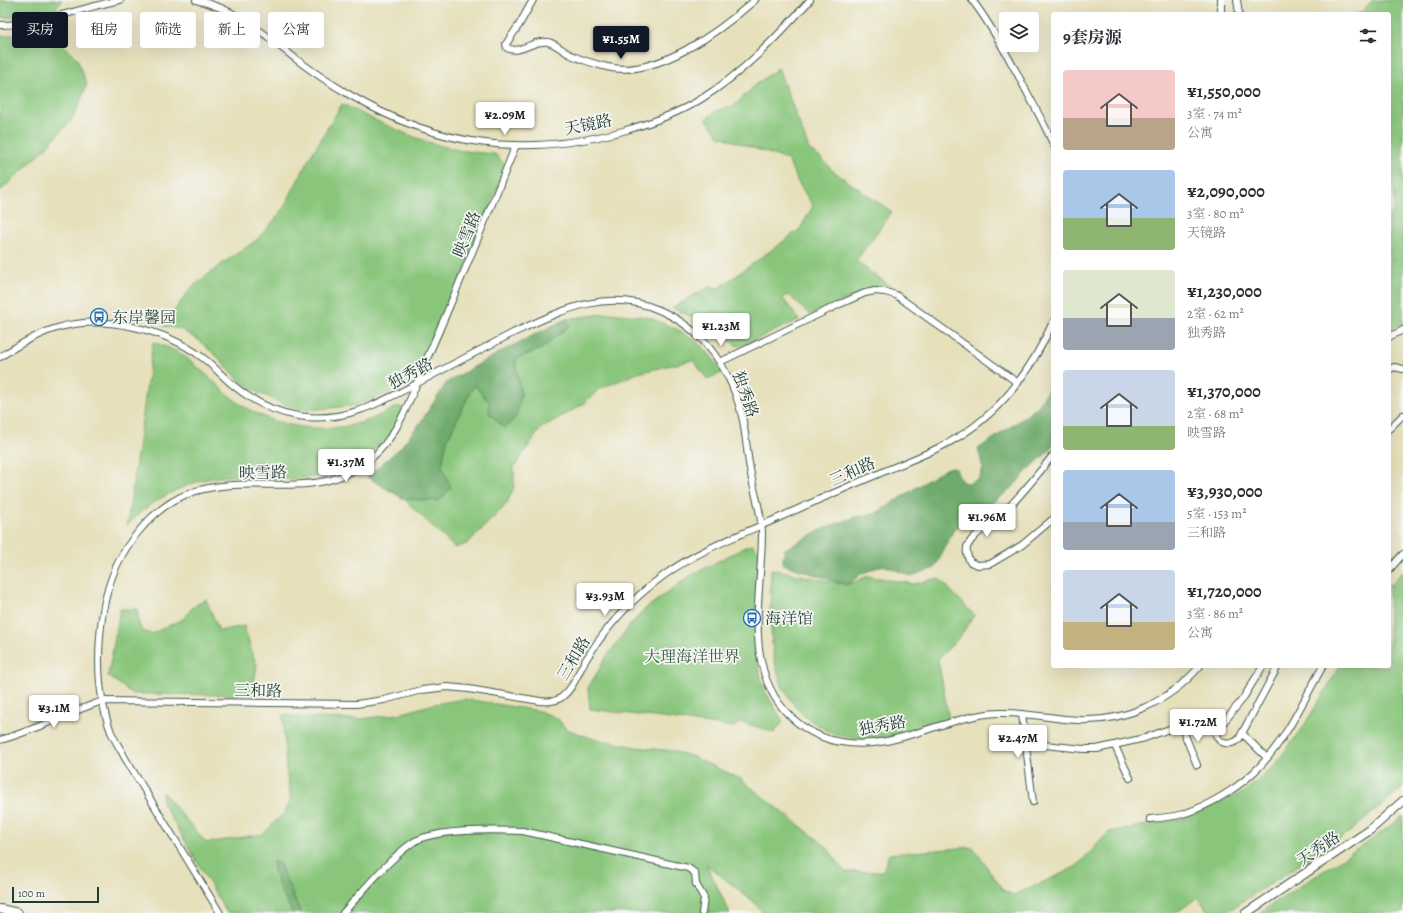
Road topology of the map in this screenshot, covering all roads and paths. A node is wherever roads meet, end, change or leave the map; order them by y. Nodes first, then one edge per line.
1 (120, 0) edge
2 (196, 0) edge
3 (533, 0) edge
4 (755, 0) edge
5 (810, 0) edge
6 (972, 0) edge
7 (1221, 0) edge
8 (1237, 0) edge
9 (1221, 12) edge
10 (1239, 12) edge
11 (0, 25) edge
12 (1051, 140) edge
13 (516, 145) junction
14 (1051, 326) edge
15 (1403, 330) edge
16 (1391, 336) edge
17 (0, 357) edge
18 (720, 362) junction
19 (1391, 369) edge
20 (1403, 369) edge
21 (1018, 383) junction
22 (416, 384) junction
23 (1403, 415) edge
24 (1391, 427) edge
25 (1051, 458) edge
26 (1051, 521) edge
27 (762, 525) junction
28 (1403, 554) edge
29 (1391, 568) edge
30 (1198, 668) edge
31 (1262, 668) edge
32 (1277, 668) edge
33 (1322, 668) edge
34 (103, 701) junction
35 (1022, 714) junction
36 (1211, 718) dead end
37 (1182, 728) junction
38 (1242, 733) junction
39 (0, 740) edge
40 (1025, 744) junction
41 (1115, 746) junction
42 (1267, 758) junction
43 (1198, 765) dead end
44 (1130, 778) dead end
45 (1033, 802) dead end
46 (1403, 802) edge
47 (1150, 819) dead end
48 (0, 909) edge
49 (18, 913) edge
50 (220, 913) edge
51 (343, 913) edge
52 (702, 913) edge
53 (1246, 913) edge

1 - 11 street
2 - 13 street, 天镜路
3 - 4 street
5 - 13 street, 天镜路
6 - 12 street
7 - 9 street
8 - 10 street
13 - 22 street, 映雪路
14 - 21 street, 三和路
15 - 16 street
17 - 22 street, 独秀路
18 - 21 street
18 - 22 street, 独秀路
18 - 27 street, 独秀路
19 - 20 street
21 - 27 street, 三和路
22 - 34 street, 映雪路
23 - 24 street
25 - 26 street
27 - 34 street, 三和路
27 - 35 street, 独秀路
28 - 29 street
30 - 35 street, 独秀路
31 - 38 street
32 - 38 street
33 - 42 street
34 - 39 street, 三和路
34 - 50 street, 映雪路
35 - 40 street
36 - 37 street
37 - 41 street
37 - 43 street
38 - 42 street
40 - 41 street
40 - 45 street
41 - 44 street
42 - 47 street
46 - 53 main road, 天秀路
48 - 49 main road
51 - 52 street

